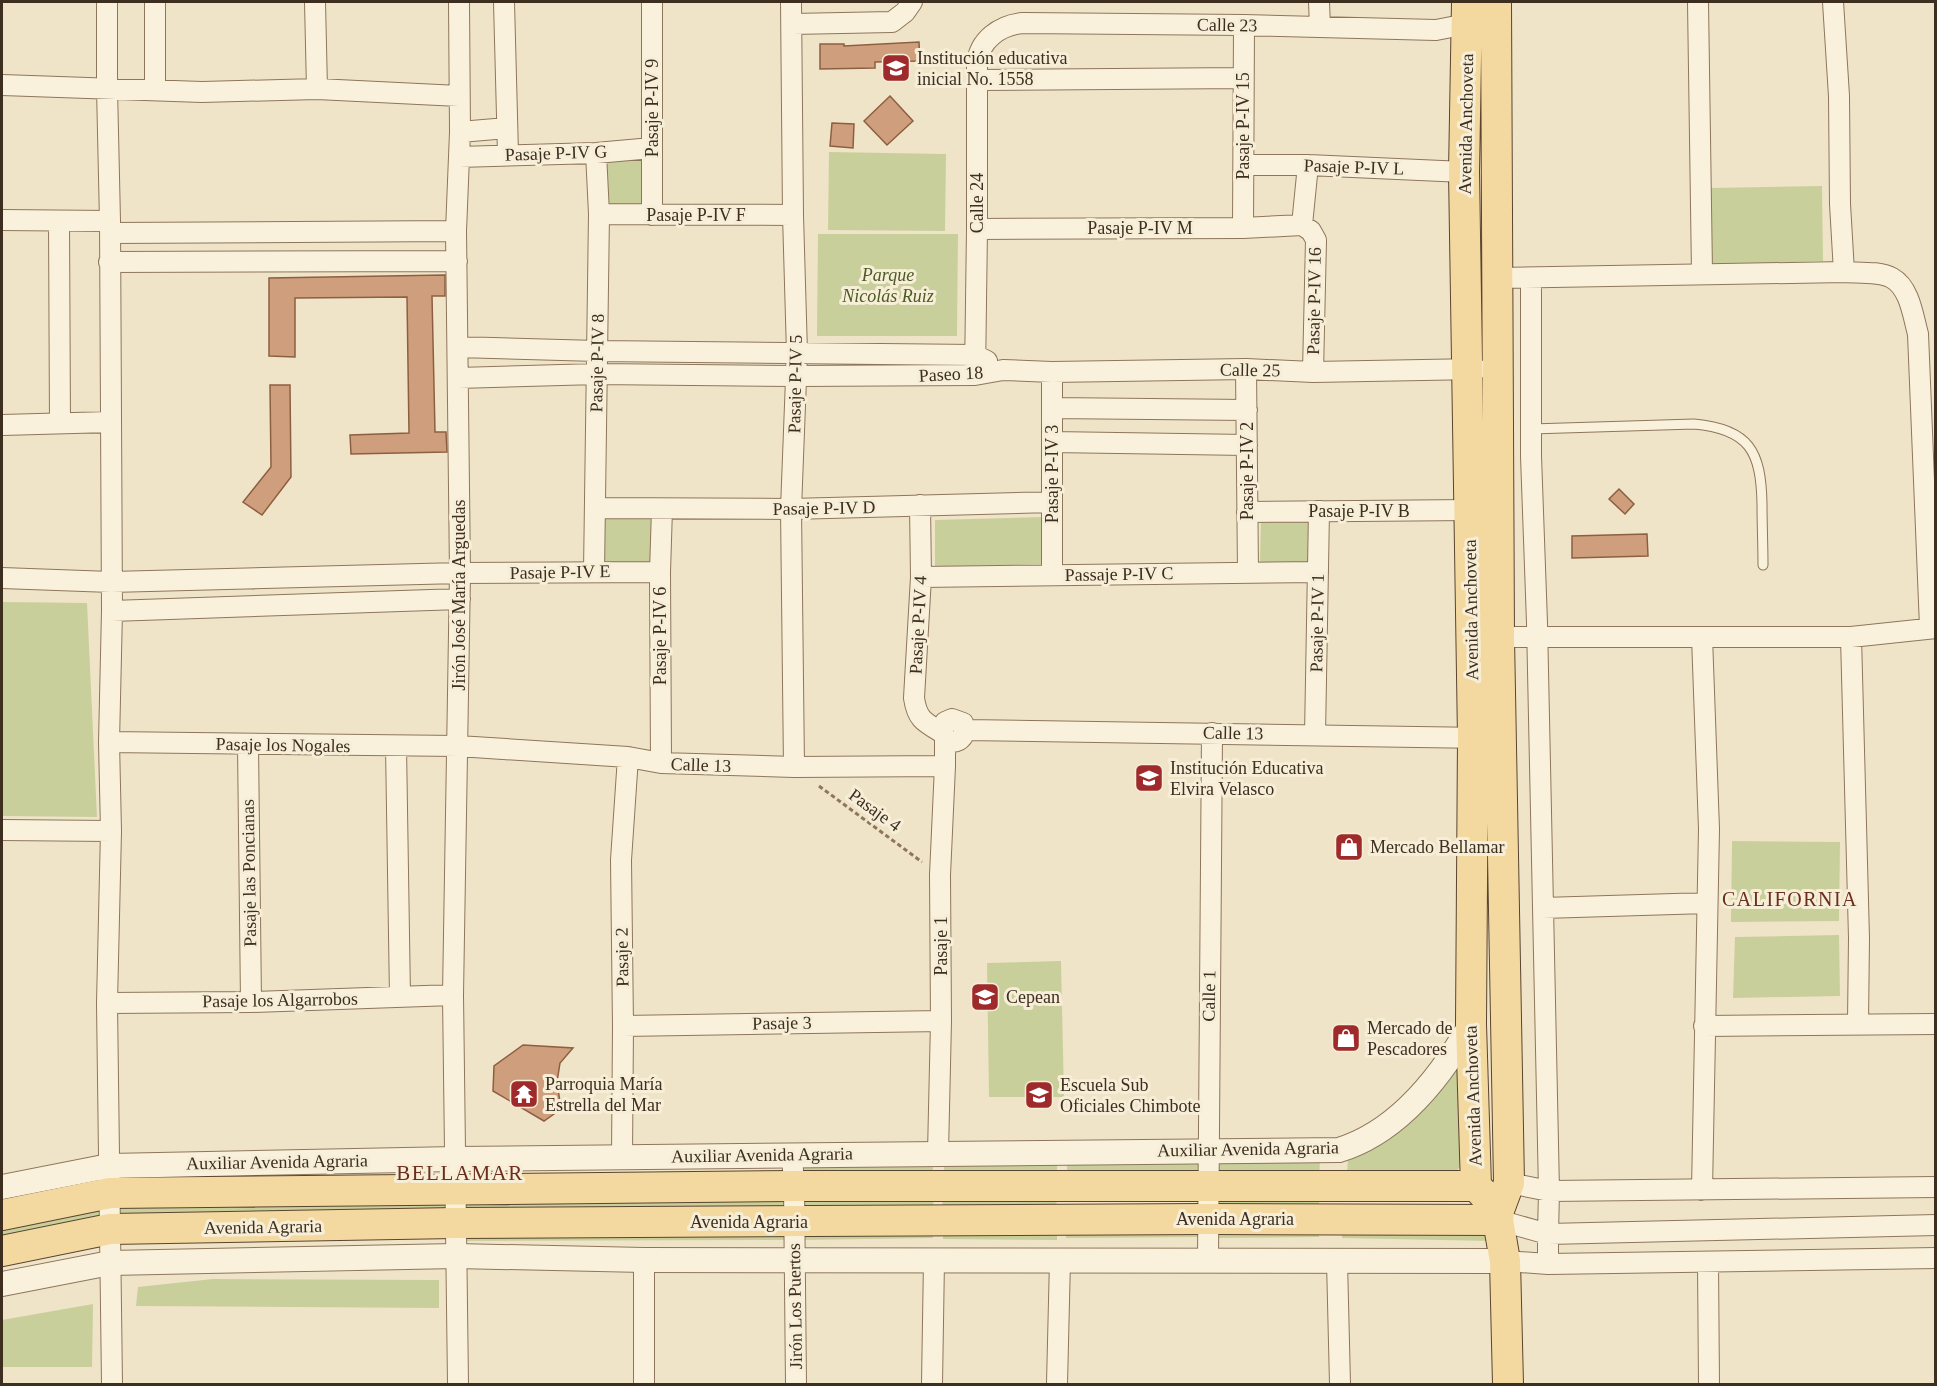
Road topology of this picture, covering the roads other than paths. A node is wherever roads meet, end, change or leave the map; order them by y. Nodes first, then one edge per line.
1 (107, 2) edge
2 (155, 2) edge
3 (315, 2) edge
4 (459, 2) edge
5 (504, 2) edge
6 (652, 2) edge
7 (791, 2) edge
8 (912, 2) edge
9 (1319, 2) edge
10 (1496, 2) edge
11 (1698, 2) edge
12 (1833, 2) edge
13 (1467, 13) edge
14 (792, 24) junction
15 (1244, 25) junction
16 (1320, 27) junction
17 (991, 36) joint
18 (1243, 78) junction
19 (977, 80) junction
20 (2, 85) edge
21 (107, 88) junction
22 (317, 88) junction
23 (154, 90) junction
24 (459, 96) junction
25 (507, 128) junction
26 (460, 132) junction
27 (652, 148) junction
28 (596, 153) junction
29 (508, 154) junction
30 (459, 156) junction
31 (1244, 165) junction
32 (1308, 165) junction
33 (1464, 172) junction
34 (599, 214) junction
35 (652, 215) junction
36 (793, 215) junction
37 (2, 220) edge
38 (59, 221) junction
39 (1302, 225) junction
40 (110, 227) junction
41 (1243, 228) junction
42 (977, 229) junction
43 (456, 231) junction
44 (457, 261) junction
45 (109, 262) junction
46 (1844, 272) junction
47 (1702, 273) junction
48 (1498, 278) junction
49 (1531, 278) junction
50 (1927, 334) edge
51 (458, 347) junction
52 (597, 351) junction
53 (797, 353) junction
54 (975, 355) junction
55 (1467, 368) junction
56 (1246, 369) junction
57 (1003, 370) junction
58 (1498, 370) junction
59 (1052, 372) junction
60 (1313, 372) junction
61 (597, 374) junction
62 (975, 375) junction
63 (797, 376) junction
64 (459, 378) junction
65 (1052, 408) junction
66 (1247, 410) junction
67 (110, 422) junction
68 (60, 423) junction
69 (2, 425) edge
70 (1531, 429) junction
71 (1052, 441) junction
72 (1247, 445) junction
73 (1052, 502) junction
74 (920, 506) junction
75 (595, 508) junction
76 (662, 509) junction
77 (791, 509) junction
78 (1470, 510) junction
79 (1319, 511) junction
80 (1247, 512) junction
81 (1763, 565) dead end
82 (594, 572) junction
83 (660, 572) junction
84 (1248, 572) junction
85 (1318, 572) junction
86 (460, 573) junction
87 (1052, 575) junction
88 (921, 577) junction
89 (2, 578) edge
90 (111, 582) junction
91 (460, 599) junction
92 (112, 610) junction
93 (1933, 627) edge
94 (1499, 636) junction
95 (1537, 636) junction
96 (1702, 637) junction
97 (1851, 637) junction
98 (1212, 733) junction
99 (943, 735) junction
100 (1315, 735) junction
101 (1487, 738) junction
102 (109, 742) junction
103 (248, 745) junction
104 (396, 746) junction
105 (458, 746) junction
106 (628, 757) junction
107 (661, 763) junction
108 (945, 766) junction
109 (794, 767) junction
110 (2, 830) edge
111 (111, 831) junction
112 (1707, 903) junction
113 (1544, 908) junction
114 (453, 996) junction
115 (400, 997) junction
116 (251, 1002) junction
117 (107, 1003) junction
118 (941, 1021) junction
119 (1858, 1023) junction
120 (1471, 1024) junction
121 (1935, 1024) edge
122 (623, 1026) junction
123 (1704, 1026) junction
124 (1208, 1150) junction
125 (938, 1153) junction
126 (792, 1155) junction
127 (622, 1157) junction
128 (455, 1159) junction
129 (110, 1179) junction
130 (794, 1186) junction
131 (1208, 1186) junction
132 (1476, 1186) junction
133 (2, 1187) edge
134 (1935, 1187) edge
135 (455, 1189) junction
136 (1702, 1190) junction
137 (1549, 1191) junction
138 (1502, 1204) junction
139 (2, 1215) edge
140 (1208, 1219) junction
141 (794, 1221) junction
142 (455, 1223) junction
143 (1935, 1226) edge
144 (110, 1229) junction
145 (1548, 1234) junction
146 (2, 1251) edge
147 (456, 1256) junction
148 (1935, 1258) edge
149 (644, 1260) junction
150 (934, 1260) junction
151 (1060, 1260) junction
152 (1208, 1260) junction
153 (795, 1261) junction
154 (1337, 1261) junction
155 (1505, 1261) junction
156 (1708, 1262) junction
157 (110, 1263) junction
158 (1548, 1264) junction
159 (2, 1284) edge
160 (112, 1384) edge
161 (458, 1384) edge
162 (644, 1384) edge
163 (796, 1384) edge
164 (932, 1384) edge
165 (1057, 1384) edge
166 (1340, 1384) edge
167 (1508, 1384) edge
168 (1709, 1384) edge

1 - 21 street
2 - 23 street
3 - 22 street
4 - 24 street, Jirón José María Arguedas
5 - 25 street
6 - 27 street, Pasaje P-IV 9
7 - 14 street, Pasaje P-IV 5
8 - 14 street
9 - 16 street
10 - 48 main road, Avenida Anchoveta
11 - 47 street
12 - 46 street
13 - 16 street, Calle 23
13 - 33 main road, Avenida Anchoveta
14 - 36 street, Pasaje P-IV 5
15 - 16 street, Calle 23
15 - 17 street, Calle 23
15 - 18 street, Pasaje P-IV 15
17 - 19 street, Calle 24
18 - 19 street
18 - 31 street, Pasaje P-IV 15
19 - 42 street, Calle 24
20 - 21 street
21 - 23 street
21 - 40 street
22 - 23 street
22 - 24 street
24 - 26 street, Jirón José María Arguedas
25 - 26 street
25 - 29 street
26 - 30 street, Jirón José María Arguedas
27 - 28 street, Pasaje P-IV G
27 - 35 street, Pasaje P-IV 9
28 - 29 street, Pasaje P-IV G
28 - 34 street, Pasaje P-IV 8
29 - 30 street, Pasaje P-IV G
30 - 43 street, Jirón José María Arguedas
31 - 32 street, Pasaje P-IV L
31 - 41 street, Pasaje P-IV 15
32 - 33 street, Pasaje P-IV L
32 - 39 street, Pasaje P-IV 16
33 - 55 main road, Avenida Anchoveta
34 - 35 street, Pasaje P-IV F
34 - 52 street, Pasaje P-IV 8
35 - 36 street, Pasaje P-IV F
36 - 53 street, Pasaje P-IV 5
37 - 38 street
38 - 40 street
38 - 68 street
39 - 41 street, Pasaje P-IV M
39 - 60 street, Pasaje P-IV 16
40 - 43 street
40 - 45 street
41 - 42 street, Pasaje P-IV M
42 - 54 street, Calle 24
43 - 44 street, Jirón José María Arguedas
44 - 45 street
44 - 51 street, Jirón José María Arguedas
45 - 67 street
46 - 47 street
46 - 50 street
47 - 49 street
48 - 49 street
48 - 58 main road, Avenida Anchoveta
49 - 70 street
50 - 93 street
51 - 52 street, Paseo 18
51 - 64 street, Jirón José María Arguedas
52 - 53 street, Paseo 18
52 - 61 street, Pasaje P-IV 8
53 - 54 street, Paseo 18
53 - 63 street, Pasaje P-IV 5
54 - 57 street, Paseo 18
54 - 62 street, Calle 24
55 - 58 street, Calle 25
55 - 60 street, Calle 25
55 - 78 main road, Avenida Anchoveta
56 - 59 street, Calle 25
56 - 60 street, Calle 25
56 - 66 street, Pasaje P-IV 2
57 - 59 street, Calle 25
57 - 62 street, Paseo 18
58 - 94 main road, Avenida Anchoveta
59 - 65 street, Pasaje P-IV 3
61 - 63 street, Paseo 18
61 - 64 street, Paseo 18
61 - 75 street, Pasaje P-IV 8
62 - 63 street, Paseo 18
63 - 77 street, Pasaje P-IV 5
64 - 86 street, Jirón José María Arguedas
65 - 66 street
65 - 71 street, Pasaje P-IV 3
66 - 72 street, Pasaje P-IV 2
67 - 68 street
67 - 90 street
68 - 69 street
70 - 81 lane
70 - 95 street
71 - 72 street
71 - 73 street, Pasaje P-IV 3
72 - 80 street, Pasaje P-IV 2
73 - 74 street, Pasaje P-IV D
73 - 87 street, Pasaje P-IV 3
74 - 77 street, Pasaje P-IV D
74 - 88 street, Pasaje P-IV 4
75 - 76 street, Pasaje P-IV D
75 - 82 street, Pasaje P-IV 8
76 - 77 street, Pasaje P-IV D
76 - 83 street, Pasaje P-IV 6
77 - 109 street, Pasaje P-IV 5
78 - 79 street, Pasaje P-IV B
78 - 101 main road, Avenida Anchoveta
79 - 80 street, Pasaje P-IV B
79 - 85 street, Pasaje P-IV 1
80 - 84 street, Pasaje P-IV 2
82 - 83 street, Pasaje P-IV E
82 - 86 street, Pasaje P-IV E
83 - 107 street, Pasaje P-IV 6
84 - 85 street, Passaje P-IV C
84 - 87 street, Passaje P-IV C
85 - 100 street, Pasaje P-IV 1
86 - 90 street, Pasaje P-IV E
86 - 91 street, Jirón José María Arguedas
87 - 88 street, Passaje P-IV C
88 - 99 street, Pasaje P-IV 4
89 - 90 street, Pasaje P-IV E
90 - 92 street
91 - 92 street
91 - 105 street, Jirón José María Arguedas
92 - 102 street
93 - 97 street
94 - 95 street
94 - 101 main road, Avenida Anchoveta
95 - 96 street
95 - 113 street
96 - 97 street
96 - 112 street
97 - 119 street
98 - 99 street, Calle 13
98 - 100 street, Calle 13
98 - 124 street, Calle 1
99 - 108 street, Pasaje 1
100 - 101 street, Calle 13
101 - 120 main road, Avenida Anchoveta
101 - 138 main road, Avenida Anchoveta
102 - 103 street, Pasaje los Nogales
102 - 111 street
103 - 104 street, Pasaje los Nogales
103 - 116 street, Pasaje las Poncianas
104 - 105 street, Pasaje los Nogales
104 - 115 street
105 - 106 street, Calle 13
105 - 114 street, Jirón José María Arguedas
106 - 107 street, Calle 13
106 - 122 street, Pasaje 2
107 - 109 street, Calle 13
108 - 109 street, Calle 13
108 - 118 street, Pasaje 1
110 - 111 street
111 - 117 street
112 - 113 street
112 - 123 street
113 - 137 street
114 - 115 street, Pasaje los Algarrobos
114 - 128 street, Jirón José María Arguedas
115 - 116 street, Pasaje los Algarrobos
116 - 117 street, Pasaje los Algarrobos
117 - 129 street
118 - 122 street, Pasaje 3
118 - 125 street, Pasaje 1
119 - 121 street
119 - 123 street
120 - 124 street, Auxiliar Avenida Agraria
120 - 132 main road, Avenida Anchoveta
122 - 127 street, Pasaje 2
123 - 136 street
124 - 125 street, Auxiliar Avenida Agraria
124 - 131 street, Calle 1
125 - 126 street, Auxiliar Avenida Agraria
126 - 127 street, Auxiliar Avenida Agraria
126 - 130 street, Jirón Los Puertos
127 - 128 street, Auxiliar Avenida Agraria
128 - 129 street, Auxiliar Avenida Agraria
128 - 135 street, Jirón José María Arguedas
129 - 133 street, Auxiliar Avenida Agraria
129 - 135 main road, Avenida Agraria
129 - 139 main road, Avenida Agraria
129 - 144 street
130 - 131 main road, Avenida Agraria
130 - 135 main road, Avenida Agraria
130 - 141 street, Jirón Los Puertos
131 - 132 main road, Avenida Agraria
131 - 140 street, Calle 1
132 - 138 main road, Avenida Anchoveta
134 - 136 street
135 - 142 street, Jirón José María Arguedas
136 - 137 street
137 - 138 street
137 - 145 street
138 - 140 main road, Avenida Agraria
138 - 145 street
138 - 155 main road, Avenida Anchoveta
140 - 141 main road, Avenida Agraria
140 - 152 street, Calle 1
141 - 142 main road, Avenida Agraria
141 - 153 street, Jirón Los Puertos
142 - 144 main road, Avenida Agraria
142 - 147 street, Jirón José María Arguedas
143 - 145 street
144 - 146 main road, Avenida Agraria
144 - 157 street
145 - 158 street
147 - 149 street
147 - 157 street
147 - 161 street, Jirón José María Arguedas
148 - 156 street
149 - 153 street
149 - 162 street
150 - 151 street
150 - 153 street
150 - 164 street
151 - 152 street
151 - 165 street
152 - 154 street
153 - 163 street, Jirón Los Puertos
154 - 155 street
154 - 166 street
155 - 158 street
155 - 167 main road, Avenida Anchoveta
156 - 158 street
156 - 168 street
157 - 159 street
157 - 160 street

